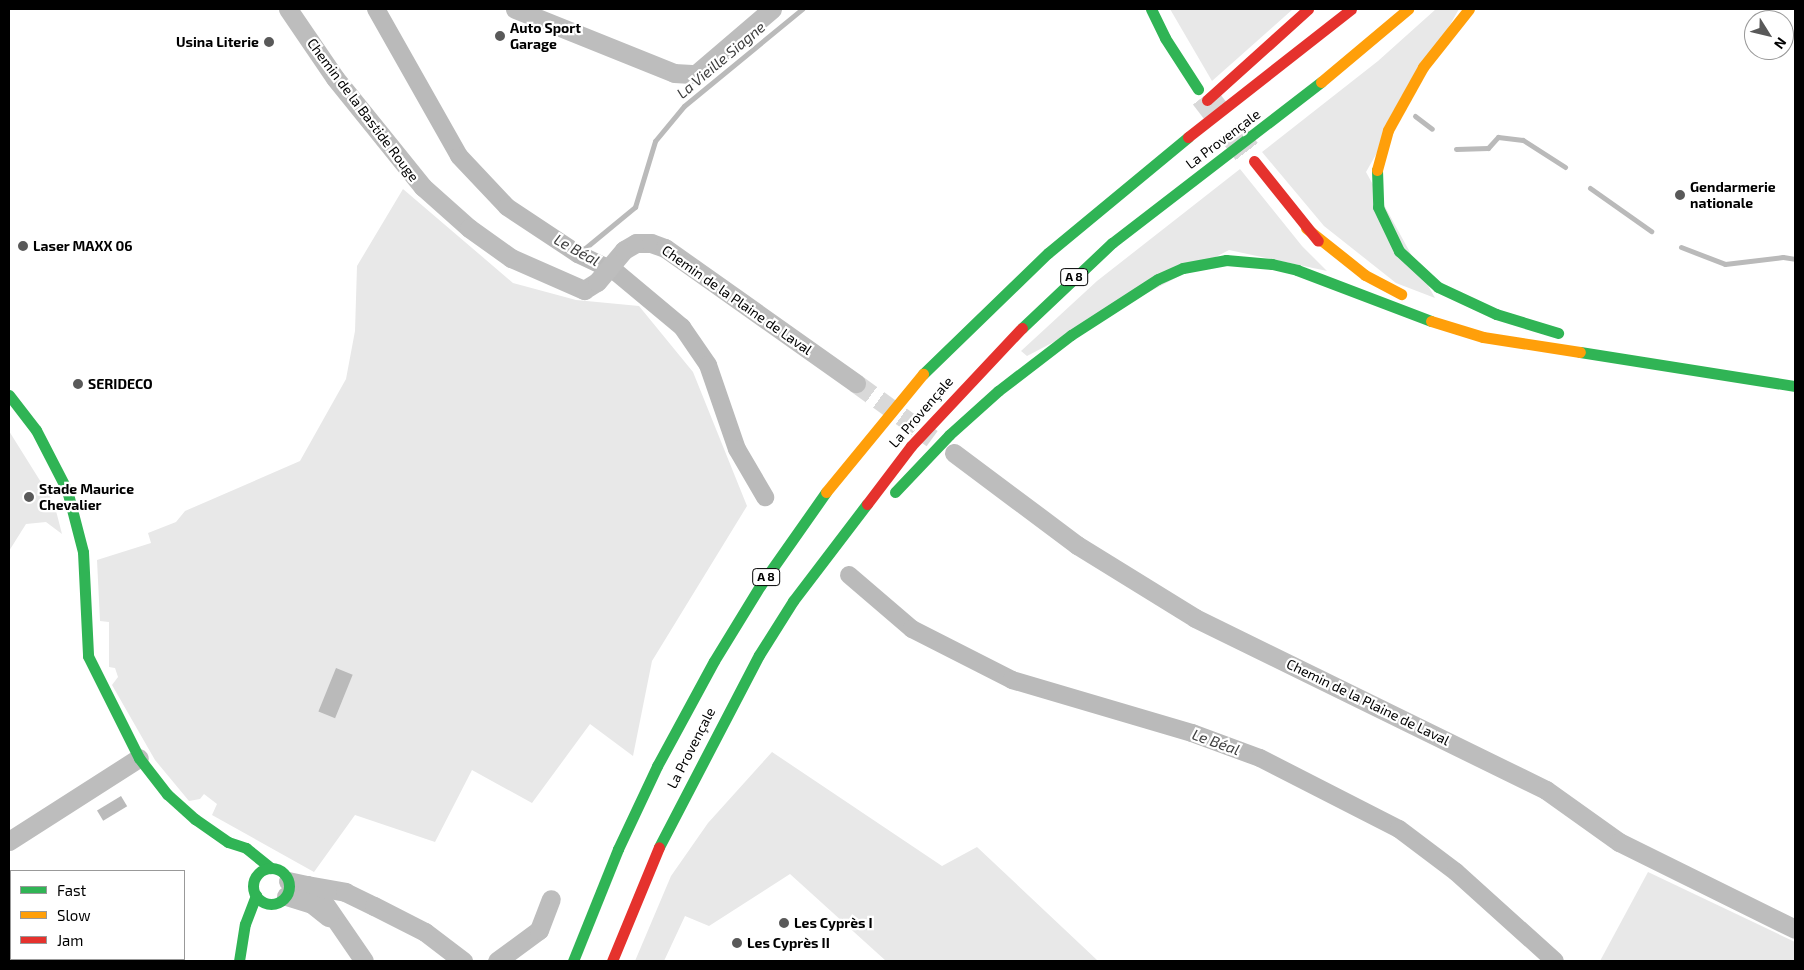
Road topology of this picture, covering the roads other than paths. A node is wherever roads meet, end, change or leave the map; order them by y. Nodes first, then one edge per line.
1 (288, 9) edge
2 (515, 9) edge
3 (772, 9) edge
4 (1151, 9) edge
5 (1308, 9) edge
6 (1351, 9) edge
7 (1408, 9) edge
8 (1469, 9) edge
9 (1198, 89) tunnel mouth
10 (1200, 106) dead end
11 (1254, 162) tunnel mouth
12 (1134, 166) dead end
13 (1306, 228) junction
14 (1048, 253) junction
15 (597, 282) joint
16 (1416, 301) dead end
17 (1397, 308) junction
18 (1486, 322) dead end
19 (856, 383) tunnel mouth
20 (1795, 386) edge
21 (9, 395) edge
22 (954, 453) dead end
23 (888, 500) dead end
24 (876, 514) dead end
25 (793, 601) junction
26 (139, 758) junction
27 (9, 841) edge
28 (228, 842) junction
29 (271, 868) junction
30 (256, 877) junction
31 (288, 891) junction
32 (256, 894) junction
33 (551, 899) dead end
34 (374, 906) junction
35 (262, 919) dead end
36 (336, 920) junction
37 (1795, 929) edge
38 (256, 934) dead end
39 (240, 961) edge
40 (251, 961) edge
41 (364, 961) edge
42 (463, 961) edge
43 (497, 961) edge
44 (572, 961) edge
45 (612, 961) edge

1 - 15 street, Chemin de la Bastide Rouge
2 - 3 street
4 - 9 main road
5 - 10 main road
6 - 14 main road, La Provençale / A 8
7 - 25 main road, La Provençale / A 8
8 - 18 main road
11 - 13 main road
12 - 14 main road
13 - 16 main road
13 - 17 main road
14 - 44 main road, La Provençale / A 8
15 - 19 street, Chemin de la Plaine de Laval
17 - 20 main road
17 - 23 main road
21 - 26 main road
22 - 37 street, Chemin de la Plaine de Laval
24 - 25 main road
25 - 45 main road, La Provençale / A 8
26 - 27 street
26 - 28 main road
28 - 29 main road
28 - 30 main road
29 - 30 main road
29 - 31 main road
30 - 32 main road
31 - 32 main road
31 - 34 street
31 - 35 main road
31 - 36 street
32 - 39 main road
33 - 43 street
34 - 36 street
34 - 42 street
36 - 41 street
38 - 40 main road

